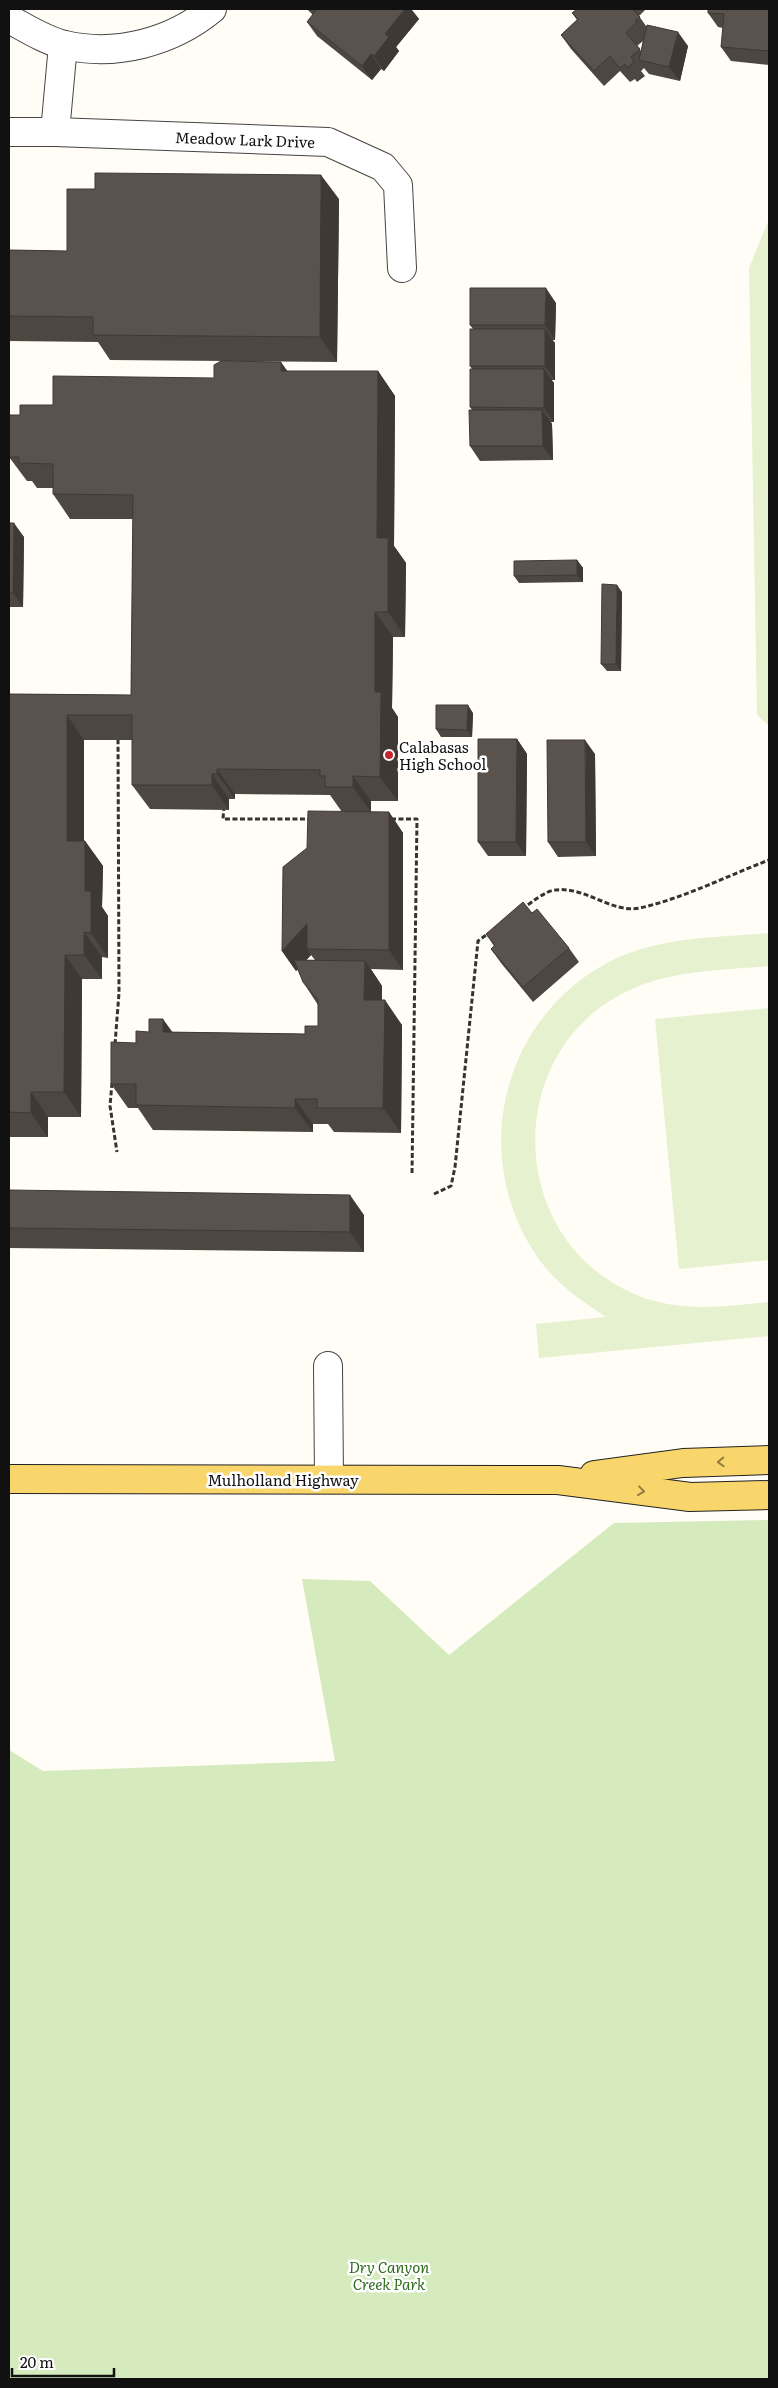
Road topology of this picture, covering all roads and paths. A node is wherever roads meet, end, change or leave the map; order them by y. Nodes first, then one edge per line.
1 (212, 9) edge
2 (9, 19) edge
3 (63, 45) junction
4 (9, 132) edge
5 (56, 132) junction
6 (402, 268) dead end
7 (118, 729) edge
8 (224, 804) dead end
9 (310, 819) edge
10 (388, 819) edge
11 (769, 860) edge
12 (521, 910) edge
13 (492, 930) edge
14 (115, 1049) edge
15 (112, 1077) edge
16 (117, 1152) dead end
17 (412, 1174) dead end
18 (434, 1194) dead end
19 (328, 1366) dead end
20 (769, 1460) edge
21 (9, 1478) edge
22 (329, 1478) junction
23 (558, 1480) junction
24 (769, 1495) edge

1 - 3 street
2 - 3 street
3 - 5 street
4 - 5 street, Meadow Lark Drive
5 - 6 street, Meadow Lark Drive
7 - 14 path
8 - 9 path
10 - 17 path
11 - 12 path
13 - 18 path
15 - 16 path
19 - 22 street
20 -> 23 main road, Mulholland Highway
21 - 22 main road, Mulholland Highway
22 - 23 main road, Mulholland Highway
23 -> 24 main road, Mulholland Highway

